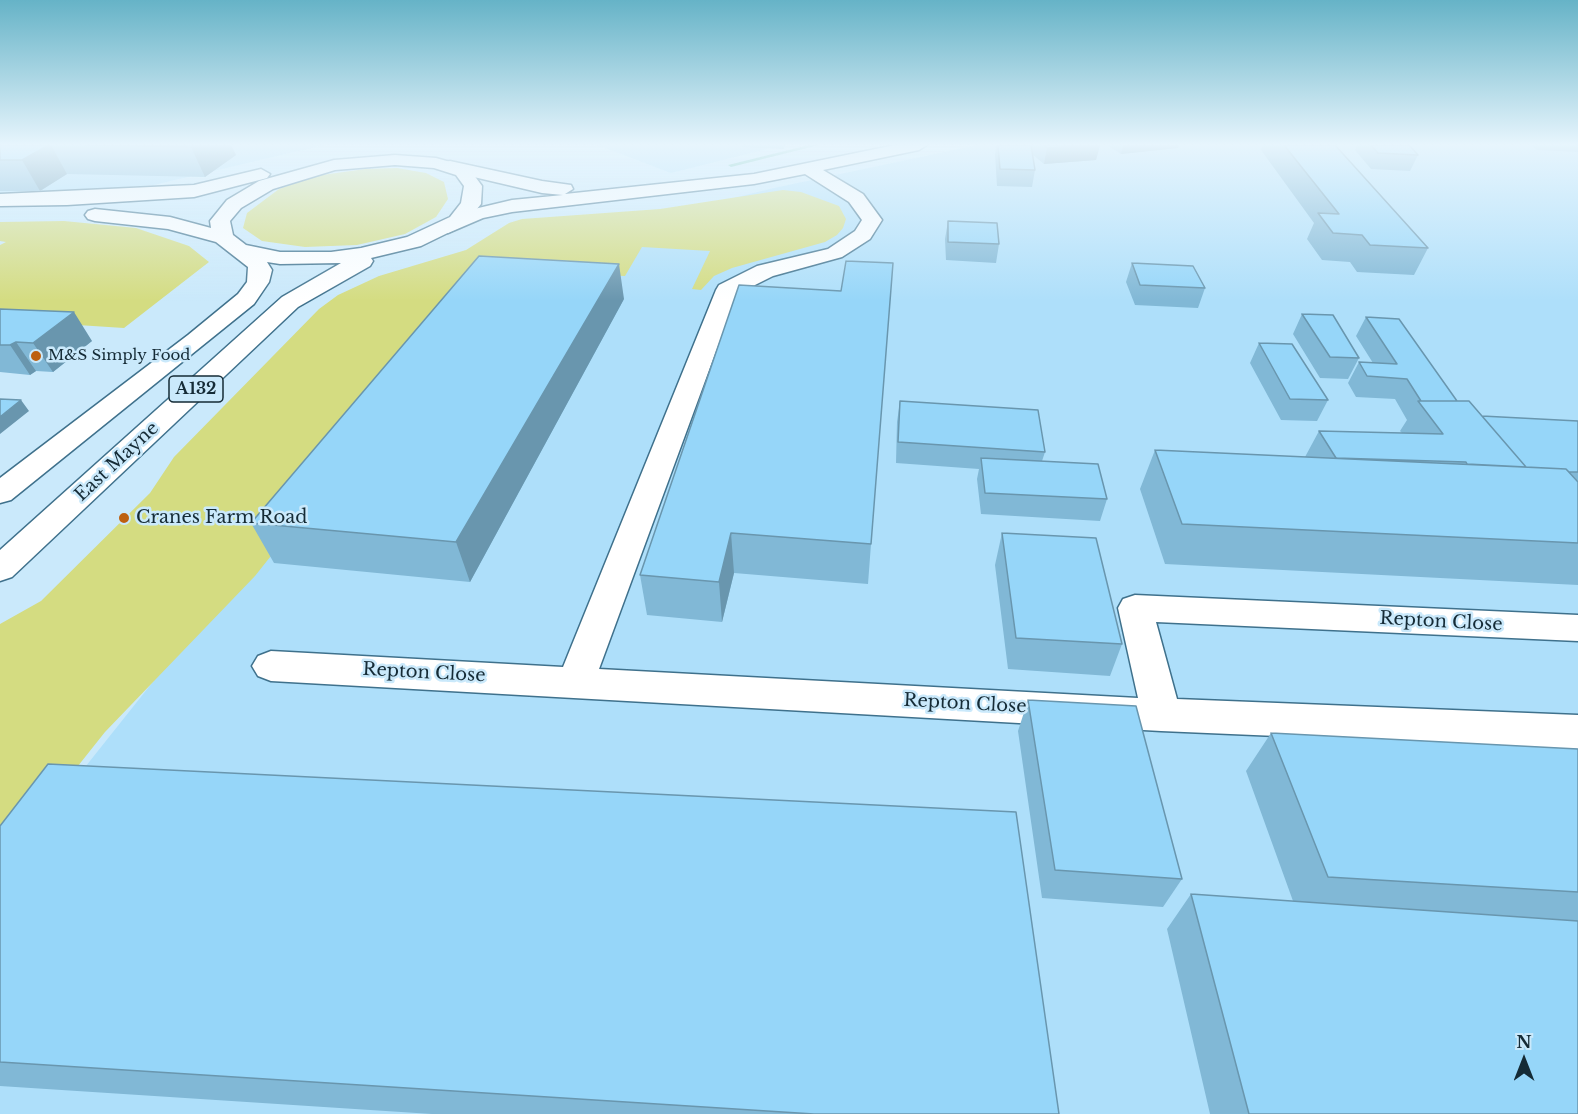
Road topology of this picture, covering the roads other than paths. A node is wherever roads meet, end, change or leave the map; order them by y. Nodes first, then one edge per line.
1 (89, 197) edge
2 (222, 197) edge
3 (246, 197) edge
4 (473, 197) edge
5 (591, 197) edge
6 (854, 197) edge
7 (46, 199) junction
8 (0, 200) edge
9 (0, 215) edge
10 (448, 227) junction
11 (414, 242) junction
12 (231, 244) junction
13 (0, 493) edge
14 (0, 569) edge
15 (1578, 628) edge
16 (271, 666) dead end
17 (576, 681) junction
18 (1161, 715) junction
19 (1578, 732) edge

1 - 7 main road
2 - 7 main road
3 - 12 main road, A132
4 - 10 main road, A132
5 - 10 main road
6 - 17 main road
7 - 8 main road
9 - 12 main road
10 - 11 main road, A132
11 - 12 main road, A132
11 - 14 main road, East Mayne / A132
12 - 13 main road, A132
15 - 18 main road, Repton Close
16 - 17 main road, Repton Close
17 - 18 main road, Repton Close
18 - 19 main road

